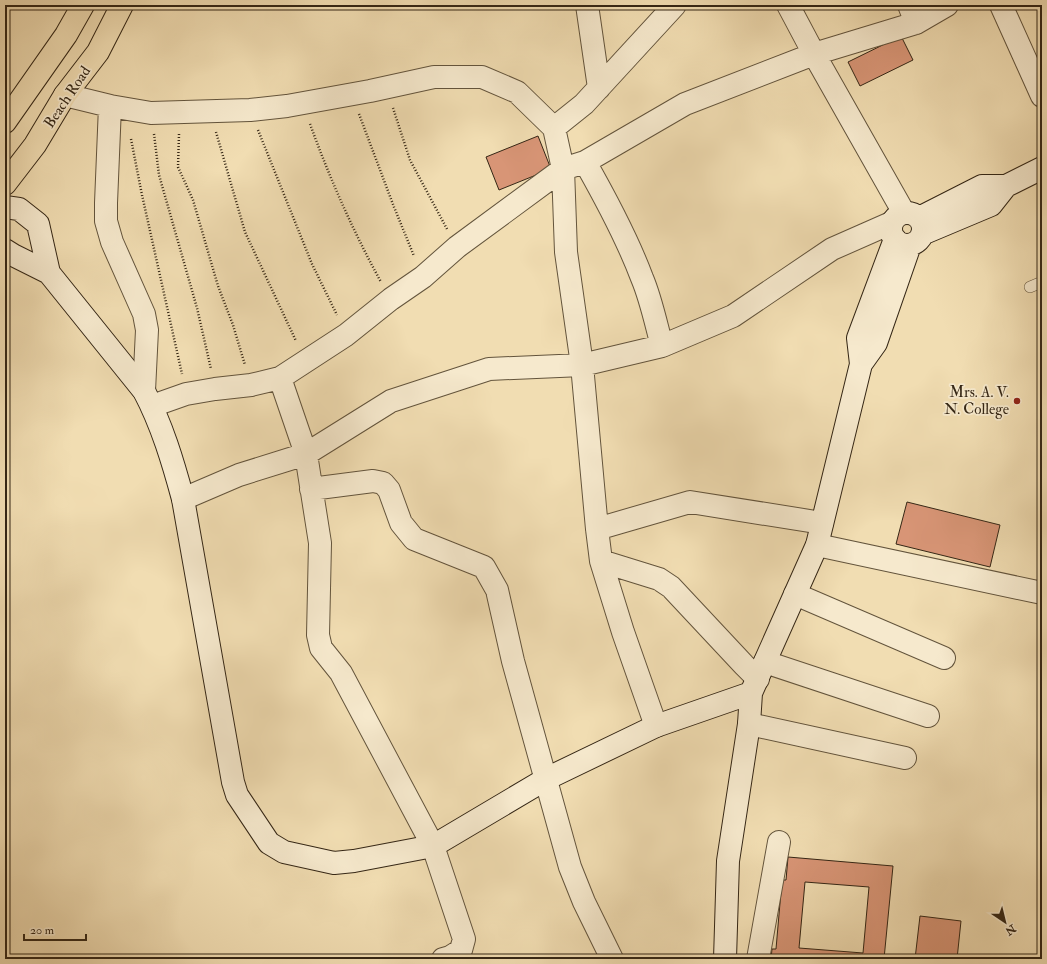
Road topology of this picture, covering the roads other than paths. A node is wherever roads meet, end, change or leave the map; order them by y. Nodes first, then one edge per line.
1 (83, 5) edge
2 (122, 5) edge
3 (587, 5) edge
4 (675, 5) edge
5 (788, 5) edge
6 (947, 5) edge
7 (1001, 5) edge
8 (913, 14) edge
9 (814, 54) junction
10 (599, 88) junction
11 (65, 95) junction
12 (1042, 96) edge
13 (117, 108) junction
14 (5, 122) edge
15 (554, 128) junction
16 (585, 162) junction
17 (1042, 168) edge
18 (563, 170) junction
19 (5, 184) edge
20 (5, 207) edge
21 (907, 229) junction
22 (5, 250) edge
23 (49, 273) junction
24 (1042, 282) edge
25 (1030, 287) dead end
26 (662, 346) junction
27 (582, 365) junction
28 (280, 378) junction
29 (148, 399) junction
30 (306, 454) junction
31 (311, 489) junction
32 (183, 499) junction
33 (822, 522) junction
34 (597, 529) junction
35 (817, 545) junction
36 (601, 561) junction
37 (1042, 593) edge
38 (795, 594) junction
39 (944, 658) dead end
40 (758, 678) junction
41 (928, 716) dead end
42 (749, 724) junction
43 (656, 726) junction
44 (905, 758) dead end
45 (546, 779) junction
46 (779, 842) dead end
47 (433, 846) junction
48 (443, 959) edge
49 (612, 959) edge
50 (725, 959) edge
51 (758, 959) edge

1 - 14 main road
2 - 11 main road, Beach Road
3 - 10 street
4 - 10 street
5 - 9 street
6 - 8 street
7 - 12 street
8 - 9 street
9 - 16 street
9 - 21 street
10 - 15 street
11 - 13 street
11 - 19 main road, Beach Road
13 - 15 street
13 - 29 street
15 - 18 street
16 - 18 street
16 - 26 street
17 - 21 street
18 - 27 street
18 - 28 street
20 - 23 street
21 - 26 street
21 - 33 street
22 - 23 street
23 - 29 street
24 - 25 lane
26 - 27 street
27 - 30 street
27 - 34 street
28 - 29 street
28 - 30 street
29 - 32 street
30 - 31 street
30 - 32 street
31 - 45 street
31 - 47 street
32 - 47 street
33 - 34 street
33 - 35 street
34 - 36 street
35 - 37 street
35 - 38 street
36 - 40 street
36 - 43 street
38 - 39 street
38 - 40 street
40 - 41 street
40 - 42 street
40 - 43 street
42 - 44 street
42 - 50 street
43 - 45 street
45 - 47 street
45 - 49 street
46 - 51 street
47 - 48 street

